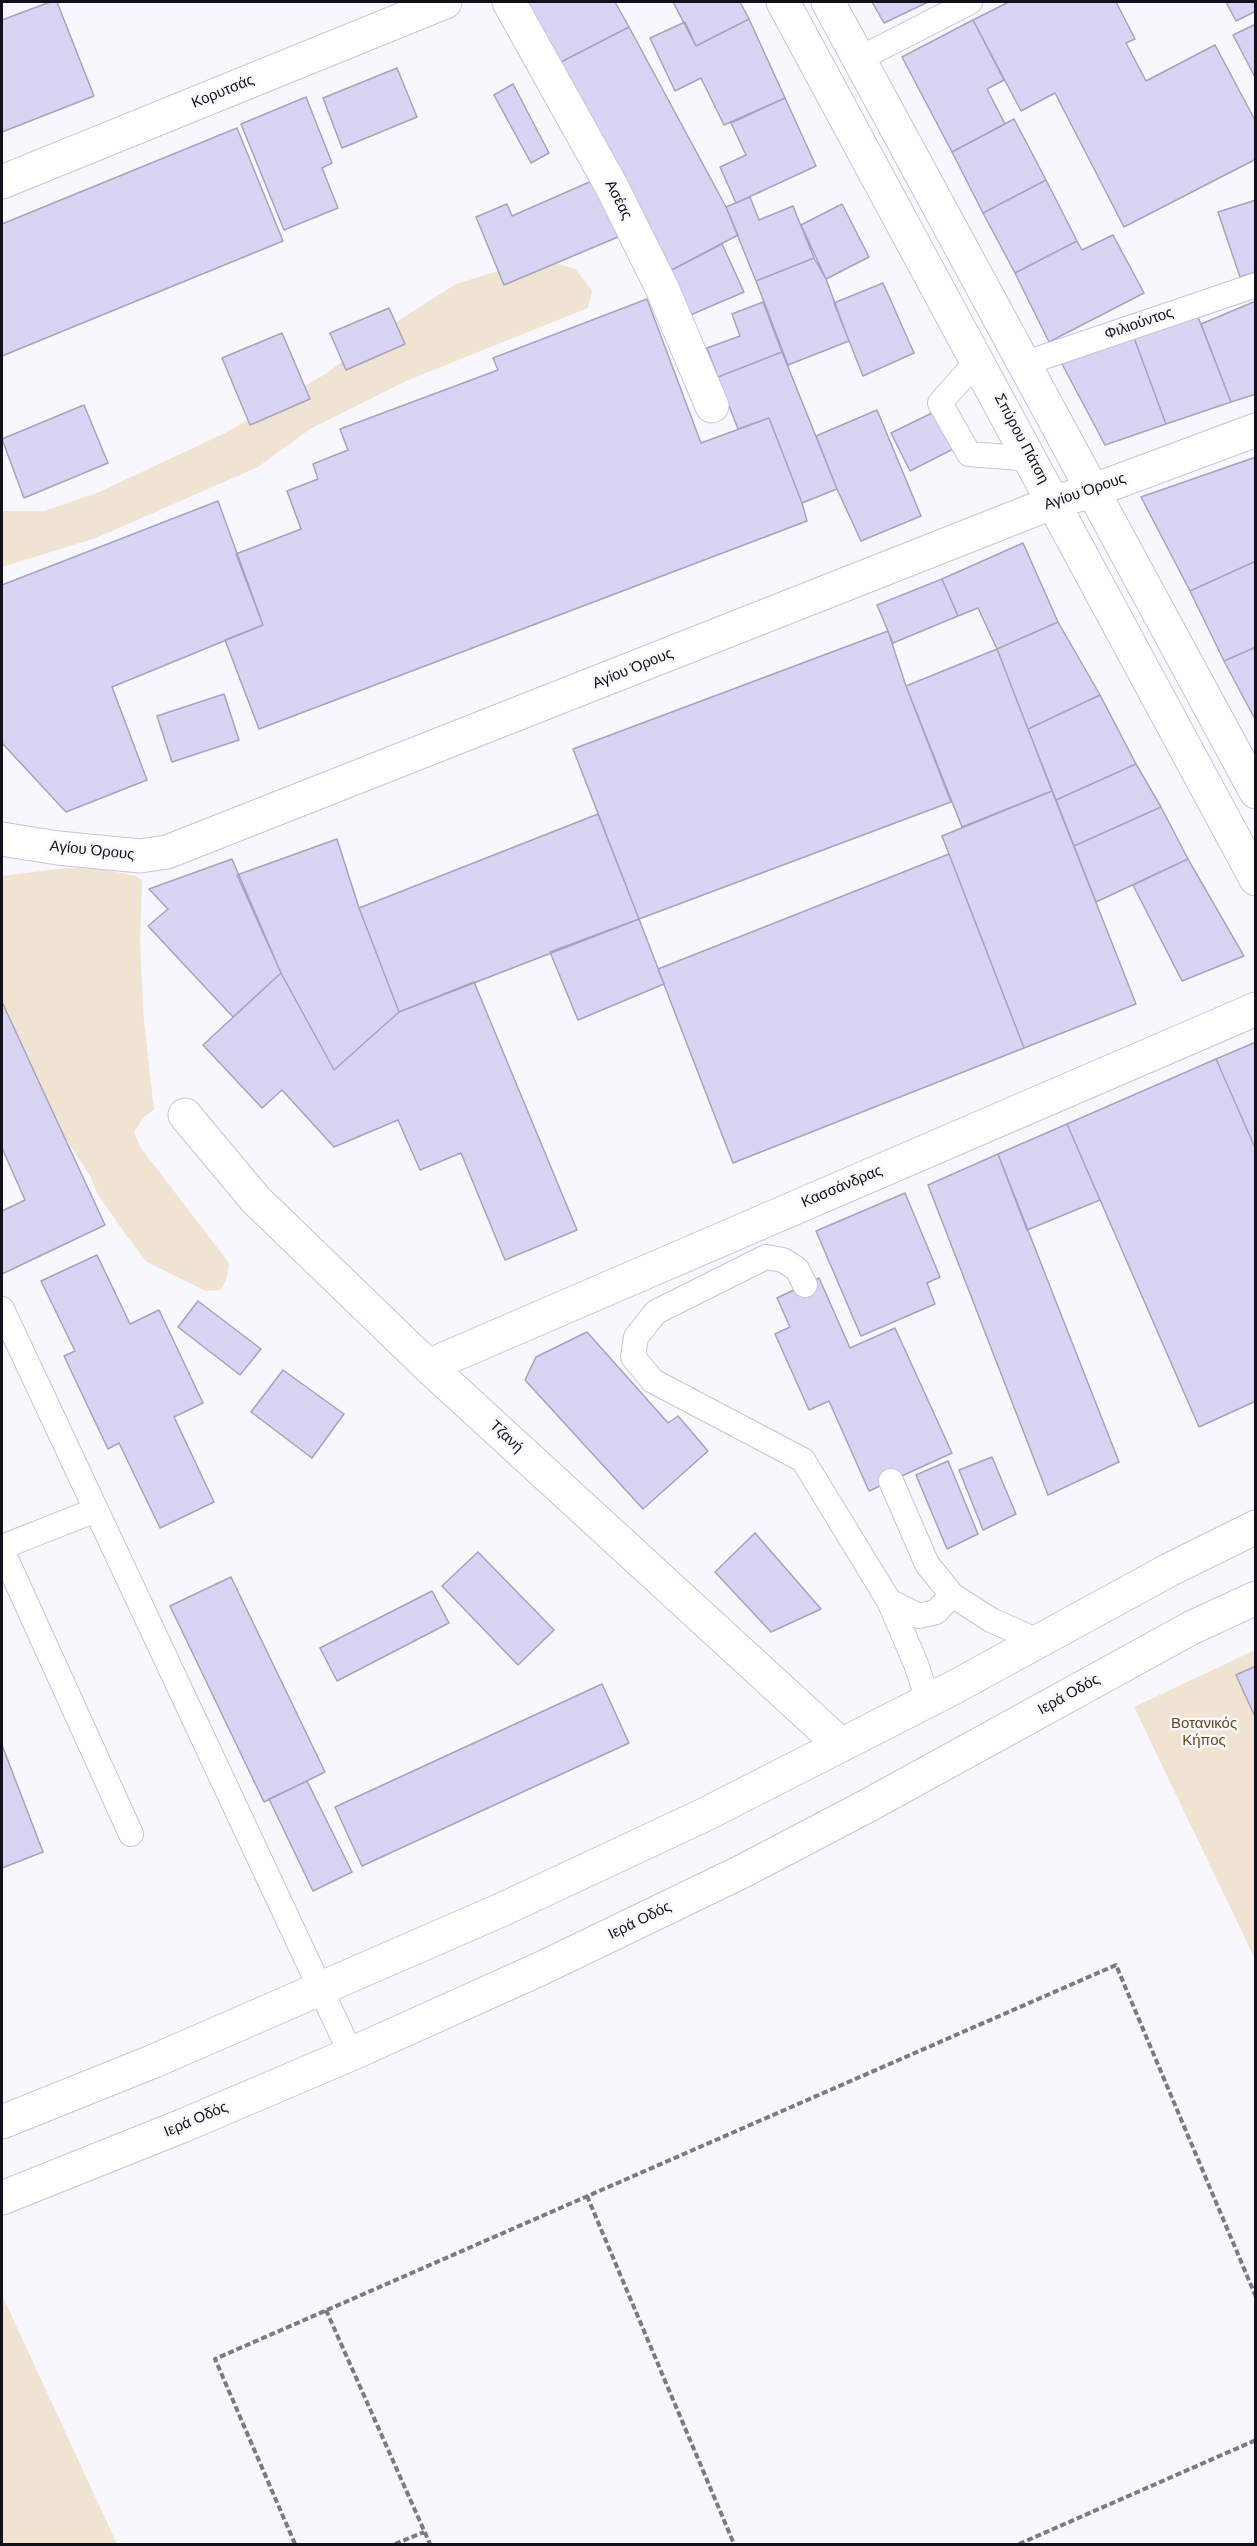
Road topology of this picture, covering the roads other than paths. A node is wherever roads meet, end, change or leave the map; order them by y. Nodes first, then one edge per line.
1 (445, 2) edge
2 (509, 2) edge
3 (783, 2) edge
4 (828, 2) edge
5 (970, 2) edge
6 (859, 59) junction
7 (2, 183) edge
8 (1256, 285) edge
9 (978, 360) junction
10 (1023, 364) junction
11 (712, 406) dead end
12 (1256, 430) edge
13 (1031, 459) junction
14 (1092, 491) junction
15 (1054, 502) junction
16 (1256, 792) edge
17 (2, 839) edge
18 (1256, 879) edge
19 (1256, 1009) edge
20 (185, 1115) dead end
21 (805, 1285) dead end
22 (2, 1309) edge
23 (428, 1366) junction
24 (891, 1481) dead end
25 (96, 1510) junction
26 (1256, 1527) edge
27 (2, 1549) edge
28 (952, 1596) junction
29 (1256, 1598) edge
30 (889, 1601) junction
31 (1038, 1641) junction
32 (928, 1700) junction
33 (841, 1745) junction
34 (130, 1834) dead end
35 (321, 1989) junction
36 (351, 2054) junction
37 (2, 2122) edge
38 (2, 2198) edge

1 - 7 street, Κορυτσάς
2 - 11 street, Ασέας
3 - 9 street, Σπύρου Πάτση
4 - 6 street
5 - 6 lane
6 - 10 street
8 - 10 lane, Φιλιούντος
9 - 13 street, Σπύρου Πάτση
9 - 13 lane
10 - 14 street
12 - 14 street, Αγίου Όρους
13 - 15 street, Σπύρου Πάτση
14 - 15 street, Αγίου Όρους
14 - 16 street
15 - 17 street, Αγίου Όρους
15 - 18 street, Σπύρου Πάτση
19 - 23 street, Κασσάνδρας
20 - 23 street, Τζανή
21 - 30 lane
22 - 25 lane
23 - 33 street, Τζανή
24 - 28 lane
25 - 27 lane
25 - 35 lane
26 - 31 street
27 - 34 lane
28 - 30 lane
28 - 31 lane
29 - 36 street, Ιερά Οδός
30 - 32 lane
31 - 32 street
32 - 33 street
33 - 35 street
35 - 36 lane
35 - 37 street
36 - 38 street, Ιερά Οδός

